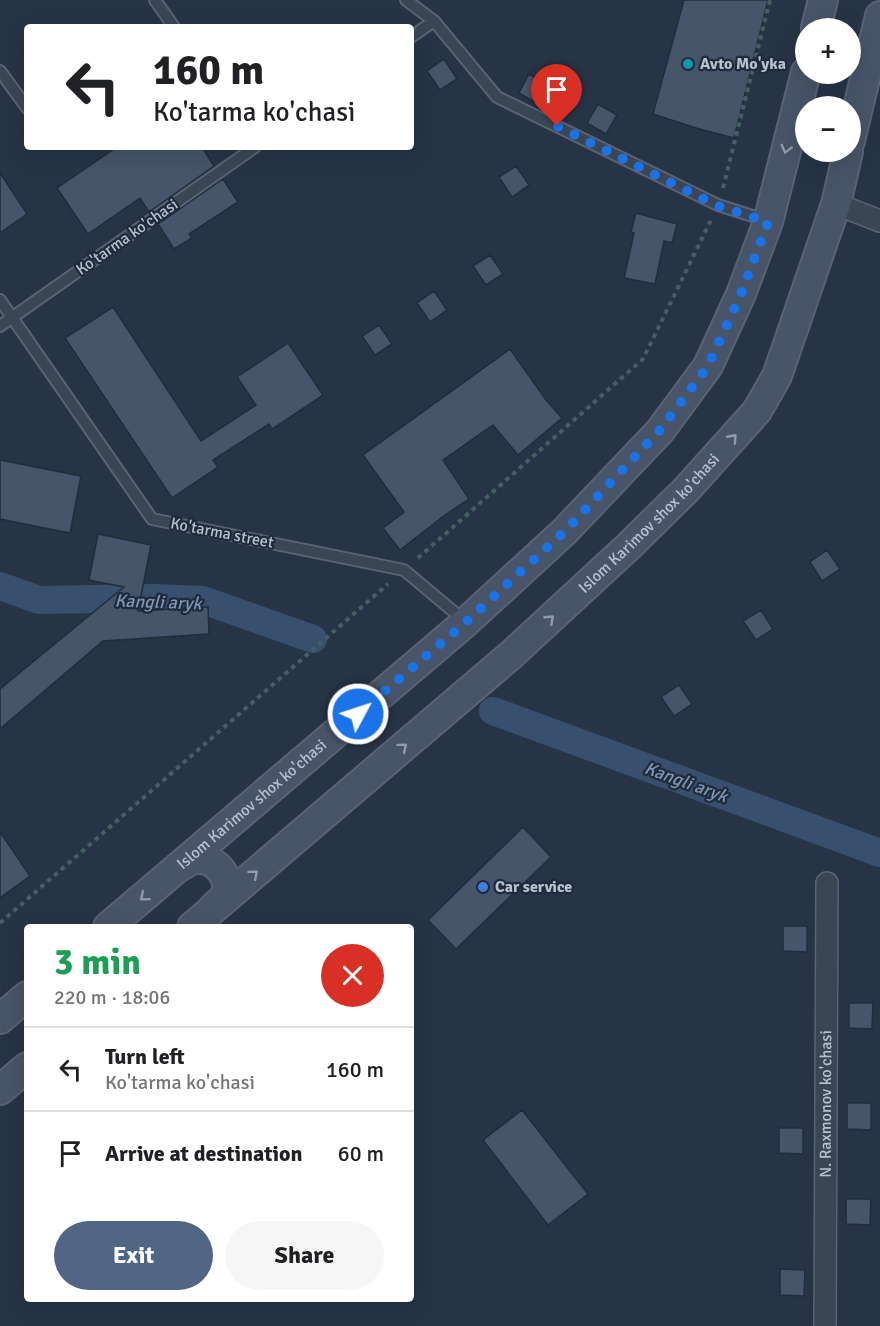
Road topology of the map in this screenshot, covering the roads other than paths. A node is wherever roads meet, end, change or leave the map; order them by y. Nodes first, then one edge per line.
1 (155, 0) edge
2 (406, 0) edge
3 (824, 0) edge
4 (880, 16) edge
5 (819, 18) edge
6 (434, 21) junction
7 (172, 24) edge
8 (414, 35) edge
9 (0, 71) edge
10 (803, 84) edge
11 (861, 96) edge
12 (24, 104) edge
13 (251, 150) edge
14 (846, 162) edge
15 (836, 204) junction
16 (880, 221) edge
17 (768, 222) junction
18 (0, 300) edge
19 (12, 318) junction
20 (0, 326) edge
21 (466, 622) junction
22 (179, 867) junction
23 (828, 883) dead end
24 (201, 919) edge
25 (112, 924) edge
26 (24, 999) edge
27 (0, 1019) edge
28 (24, 1070) edge
29 (0, 1090) edge
30 (825, 1326) edge

1 - 7 lane
2 - 6 lane
3 - 5 main road
4 - 11 main road
6 - 8 lane
6 - 17 lane
9 - 12 lane
10 -> 17 main road, Islom Karimov shox ko'chasi
13 - 19 lane, Ko'tarma ko'chasi
14 - 15 main road, Islom Karimov shox ko'chasi
15 - 16 street
24 -> 15 main road, Islom Karimov shox ko'chasi
17 - 21 main road, Islom Karimov shox ko'chasi
18 - 19 lane, Ko'tarma street
19 - 20 lane, Ko'tarma ko'chasi
19 - 21 lane, Ko'tarma street
21 - 22 main road, Islom Karimov shox ko'chasi
22 - 24 main road
22 -> 25 main road, Islom Karimov shox ko'chasi
23 - 30 street, N. Raxmonov ko'chasi
26 - 27 main road
28 - 29 main road

